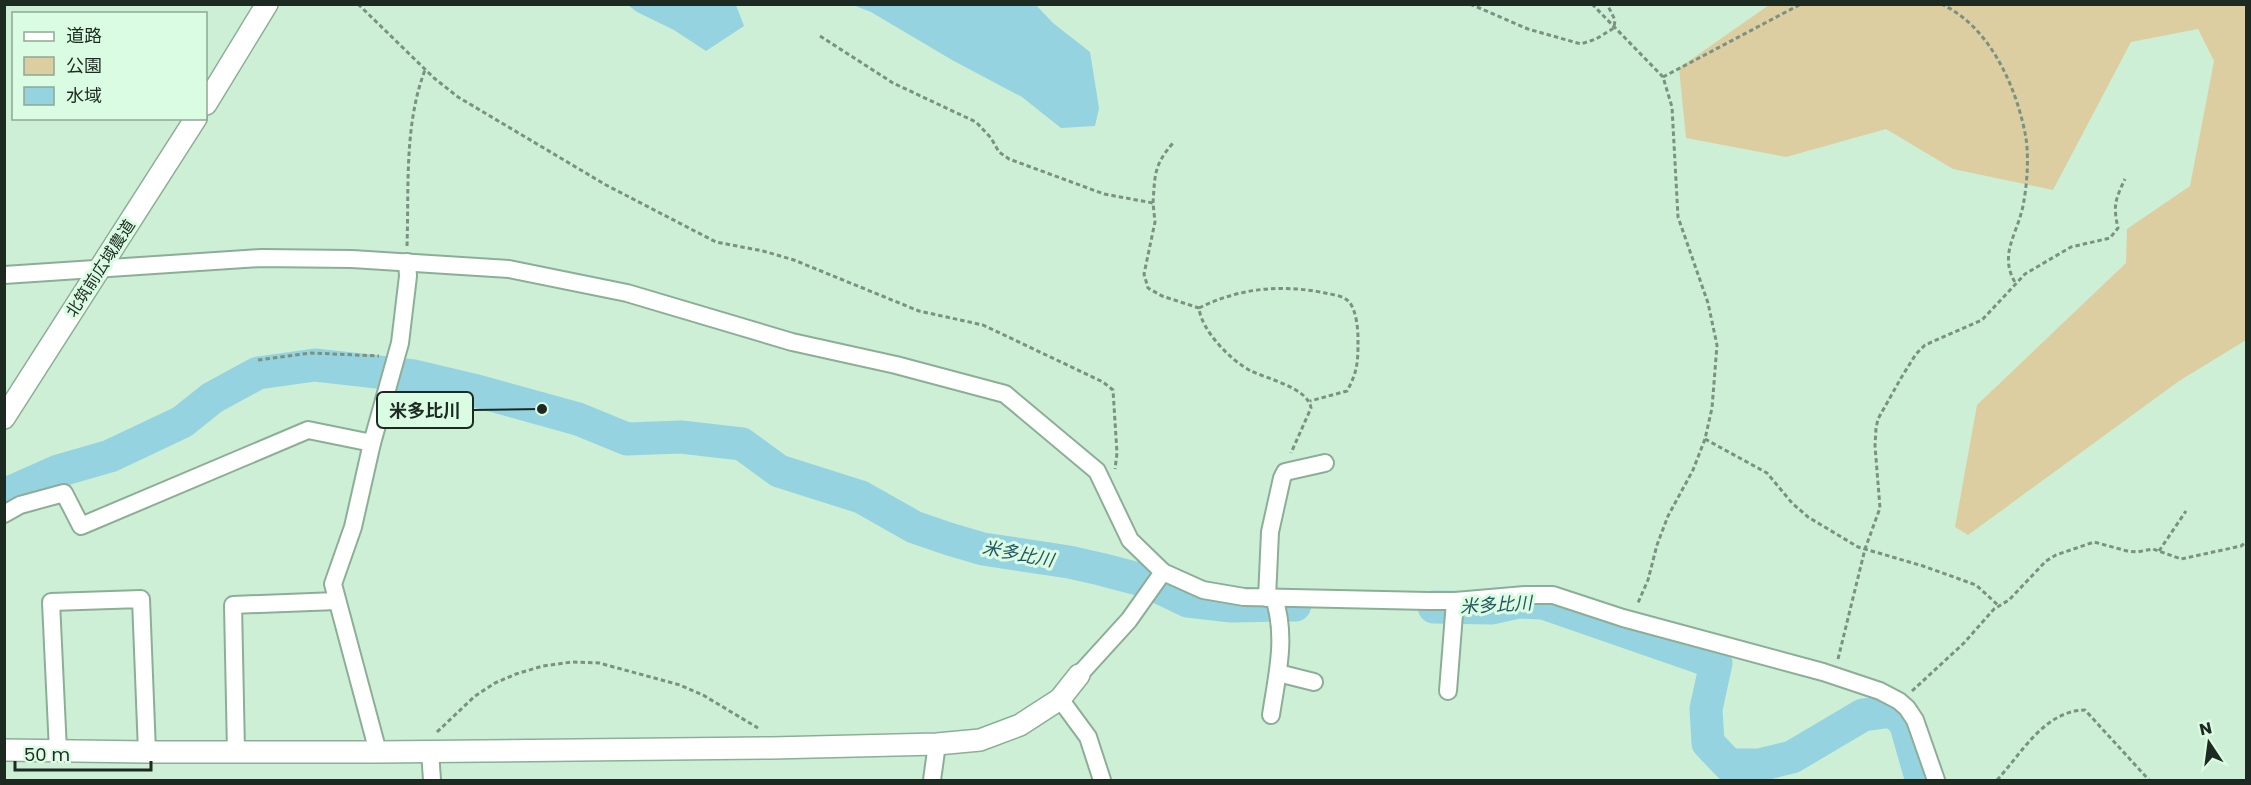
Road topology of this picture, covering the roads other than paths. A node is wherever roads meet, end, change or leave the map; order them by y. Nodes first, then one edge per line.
1 (267, 4) edge
2 (207, 102) edge
3 (195, 120) edge
4 (407, 262) junction
5 (100, 269) junction
6 (4, 275) edge
7 (4, 418) edge
8 (372, 443) junction
9 (1325, 463) dead end
10 (4, 514) edge
11 (1163, 572) junction
12 (1270, 598) junction
13 (337, 601) junction
14 (1455, 601) junction
15 (1278, 673) junction
16 (1079, 675) joint
17 (1314, 682) dead end
18 (1448, 691) dead end
19 (1060, 699) junction
20 (1271, 715) dead end
21 (937, 744) junction
22 (4, 750) edge
23 (58, 751) junction
24 (430, 751) junction
25 (147, 752) junction
26 (236, 752) junction
27 (378, 752) junction
28 (432, 780) edge
29 (932, 780) edge
30 (1102, 780) edge
31 (1936, 780) edge

1 - 2 street
3 - 5 street, 北筑前広域農道
4 - 5 street
4 - 8 street
4 - 11 street
5 - 6 street
5 - 7 street, 北筑前広域農道
8 - 10 street
8 - 13 street
9 - 12 street
11 - 12 street
11 - 16 street
12 - 14 street
12 - 15 street
13 - 26 street
13 - 27 street
14 - 18 street
14 - 31 street
15 - 17 street
15 - 20 street
16 - 19 street
19 - 21 street
19 - 30 street
21 - 24 street
21 - 29 street
22 - 23 street
23 - 25 street
23 - 25 street
24 - 27 street
24 - 28 street
25 - 26 street
26 - 27 street

